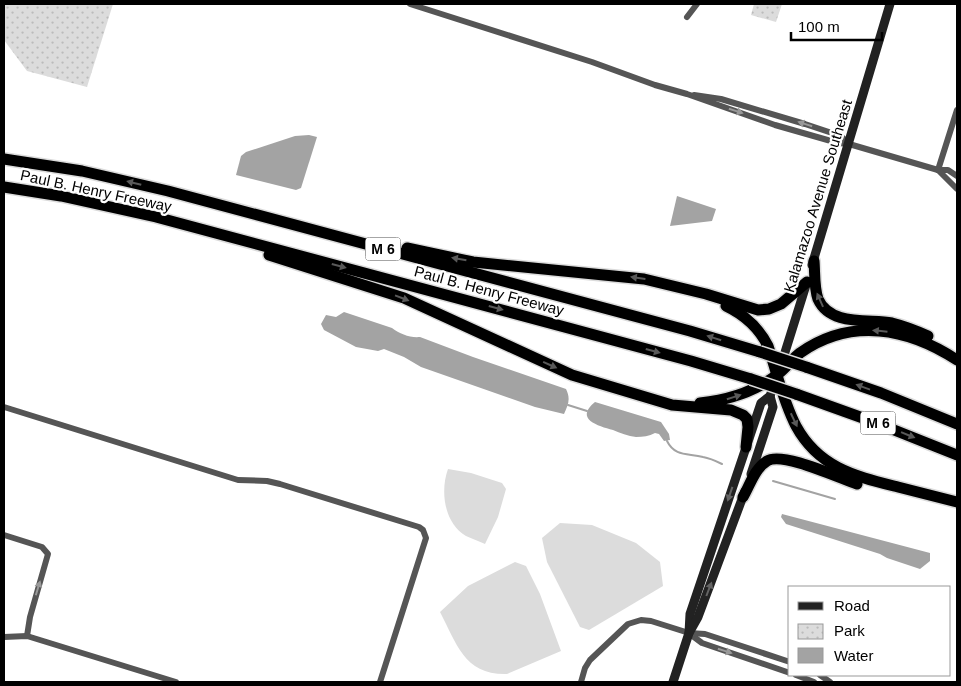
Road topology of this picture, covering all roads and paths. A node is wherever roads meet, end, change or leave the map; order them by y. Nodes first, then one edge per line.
1 (410, 4) edge
2 (697, 4) edge
3 (890, 4) edge
4 (687, 16) dead end
5 (957, 110) edge
6 (849, 144) junction
7 (4, 159) edge
8 (938, 170) junction
9 (957, 176) edge
10 (4, 187) edge
11 (957, 189) edge
12 (168, 191) junction
13 (156, 217) junction
14 (814, 261) junction
15 (807, 282) junction
16 (685, 289) junction
17 (957, 354) edge
18 (957, 360) edge
19 (778, 374) junction
20 (635, 394) junction
21 (770, 396) junction
22 (4, 407) edge
23 (957, 424) edge
24 (746, 448) junction
25 (957, 455) edge
26 (743, 496) junction
27 (956, 501) edge
28 (4, 535) edge
29 (689, 633) junction
30 (27, 636) junction
31 (4, 637) edge
32 (788, 661) edge
33 (788, 672) edge
34 (799, 676) edge
35 (176, 682) edge
36 (380, 682) edge
37 (580, 682) edge
38 (673, 682) edge
39 (814, 682) edge

1 - 6 street
2 - 4 street
3 - 6 main road, Kalamazoo Avenue Southeast
5 - 8 street
6 - 8 street
6 - 14 main road, Kalamazoo Avenue Southeast
12 -> 7 highway, Paul B. Henry Freeway / M 6
8 - 9 street
8 - 11 street
10 - 13 highway, Paul B. Henry Freeway / M 6
16 -> 12 highway
23 -> 12 highway, Paul B. Henry Freeway / M 6, bridge
13 -> 20 highway
13 -> 25 highway, Paul B. Henry Freeway / M 6, bridge
14 - 15 main road, Kalamazoo Avenue Southeast
17 -> 14 highway
15 - 16 highway
15 - 19 main road, Kalamazoo Avenue Southeast
16 - 19 highway
18 -> 19 highway
20 -> 19 highway
19 - 21 main road, Kalamazoo Avenue Southeast
19 -> 27 highway
20 - 24 highway
21 - 24 main road, Kalamazoo Avenue Southeast
21 - 26 main road, Kalamazoo Avenue Southeast
22 - 36 street
24 -> 29 main road, Kalamazoo Avenue Southeast
26 - 27 highway
29 -> 26 main road, Kalamazoo Avenue Southeast
30 -> 28 street
29 - 32 street
29 -> 33 street
29 - 37 street
29 - 38 main road, Kalamazoo Avenue Southeast
30 - 31 street
30 - 35 street
34 - 39 street

